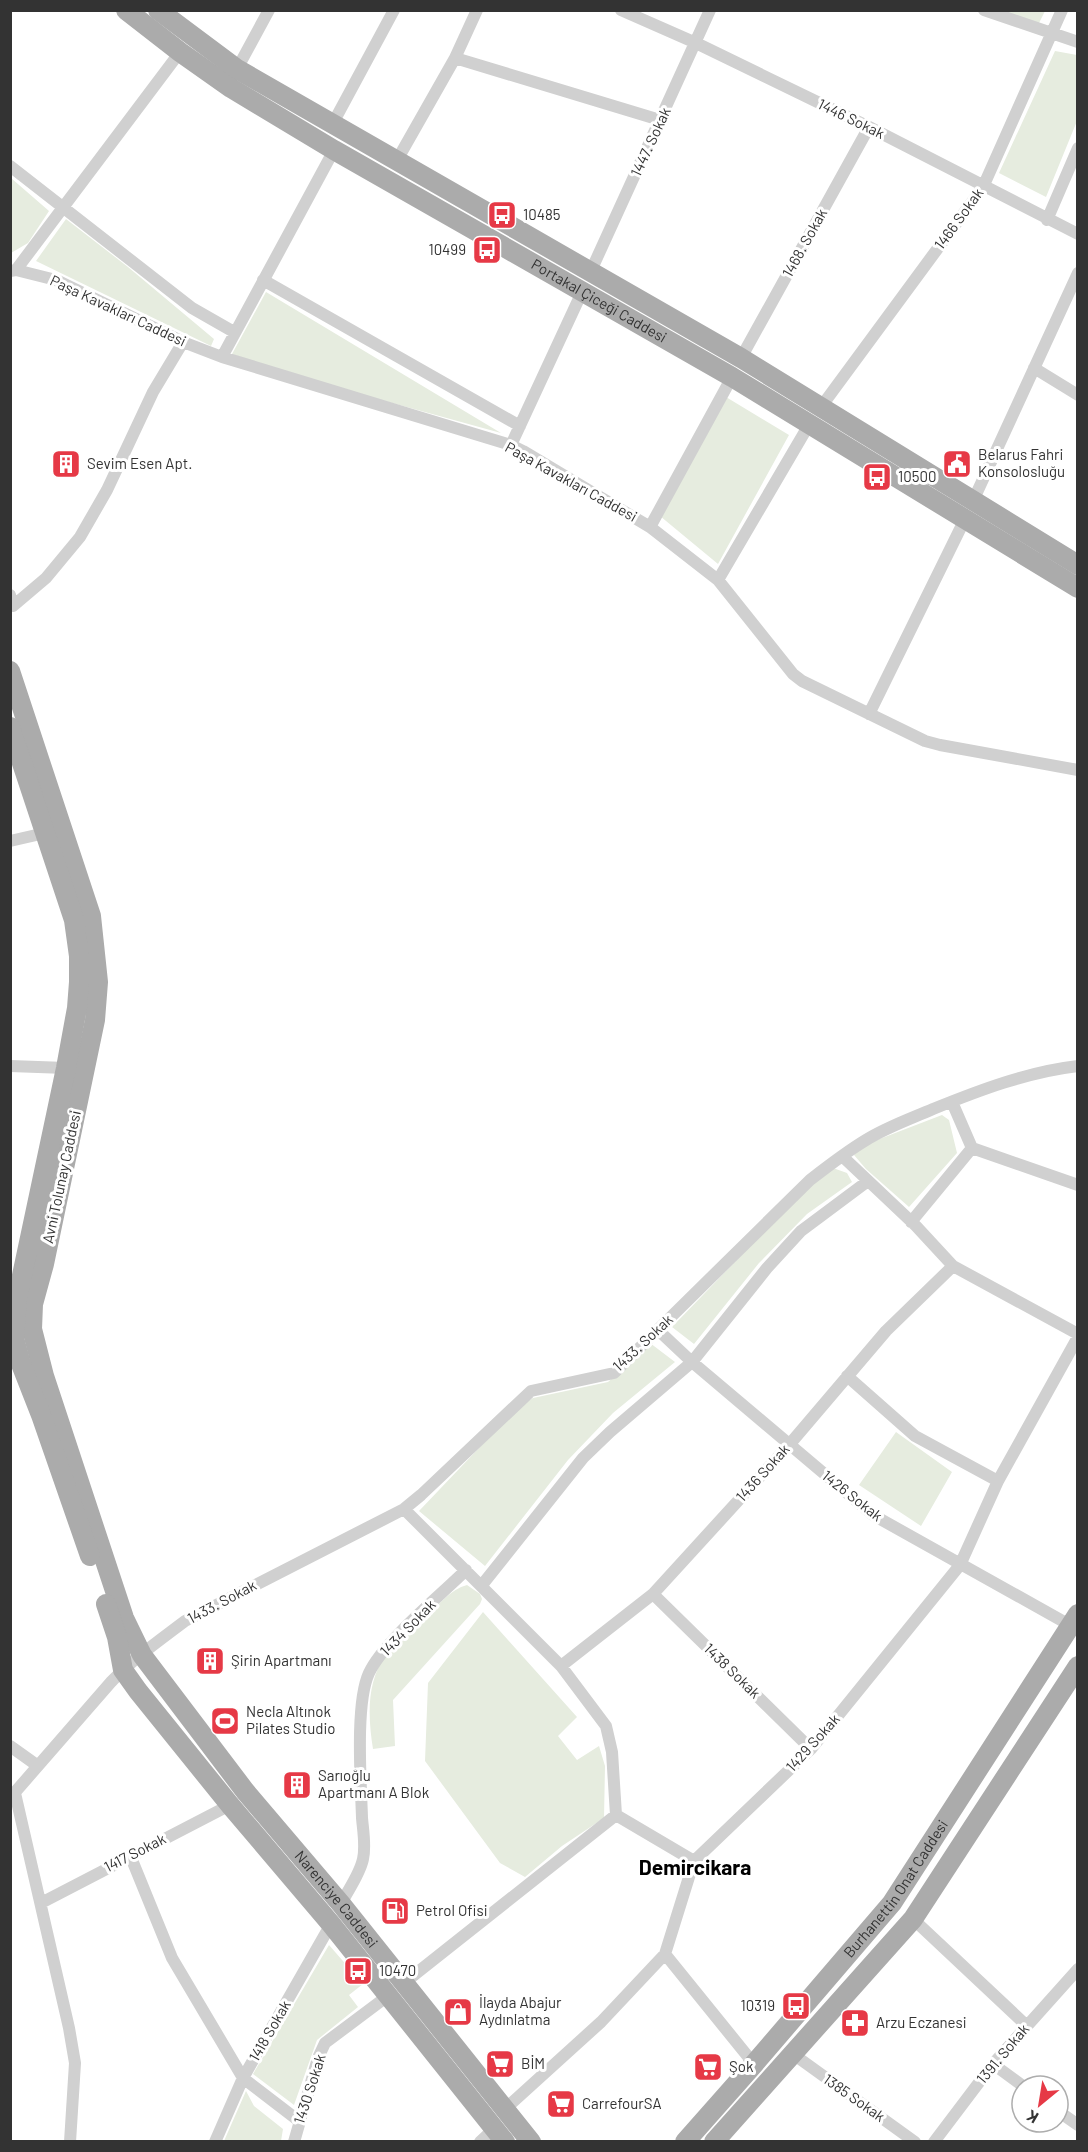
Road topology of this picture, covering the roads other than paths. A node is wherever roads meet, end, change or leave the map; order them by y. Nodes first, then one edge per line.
1 (126, 10) edge
2 (158, 10) edge
3 (269, 10) edge
4 (394, 10) edge
5 (477, 10) edge
6 (621, 10) edge
7 (710, 10) edge
8 (984, 10) edge
9 (1062, 10) edge
10 (1051, 34) junction
11 (1077, 42) edge
12 (696, 44) junction
13 (180, 52) junction
14 (455, 58) junction
15 (237, 69) junction
16 (660, 120) junction
17 (332, 125) junction
18 (869, 127) junction
19 (1077, 148) edge
20 (334, 150) junction
21 (396, 162) junction
22 (10, 166) edge
23 (983, 187) junction
24 (63, 208) junction
25 (1047, 220) junction
26 (1077, 234) edge
27 (13, 271) edge
28 (590, 273) junction
29 (1077, 273) edge
30 (263, 280) junction
31 (582, 292) junction
32 (234, 332) junction
33 (183, 342) junction
34 (222, 357) junction
35 (741, 358) junction
36 (1034, 368) junction
37 (732, 377) junction
38 (1077, 395) edge
39 (816, 415) junction
40 (520, 426) junction
41 (511, 445) junction
42 (974, 501) junction
43 (965, 519) junction
44 (650, 527) junction
45 (1077, 565) edge
46 (718, 580) junction
47 (1077, 588) edge
48 (10, 595) edge
49 (10, 671) edge
50 (869, 714) junction
51 (10, 727) edge
52 (1077, 770) edge
53 (45, 833) junction
54 (10, 841) edge
55 (10, 1066) edge
56 (1077, 1066) edge
57 (66, 1068) junction
58 (952, 1102) junction
59 (972, 1148) junction
60 (842, 1155) junction
61 (868, 1181) junction
62 (1077, 1185) edge
63 (911, 1222) junction
64 (953, 1266) junction
65 (14, 1306) edge
66 (658, 1330) junction
67 (1077, 1335) edge
68 (692, 1362) junction
69 (847, 1376) junction
70 (789, 1445) junction
71 (998, 1481) junction
72 (404, 1509) junction
73 (960, 1565) junction
74 (466, 1570) junction
75 (482, 1585) junction
76 (652, 1594) junction
77 (1075, 1623) edge
78 (141, 1655) junction
79 (561, 1666) junction
80 (1077, 1666) edge
81 (123, 1670) junction
82 (10, 1746) edge
83 (811, 1749) junction
84 (38, 1766) junction
85 (13, 1796) edge
86 (230, 1805) junction
87 (616, 1815) junction
88 (130, 1855) junction
89 (694, 1861) junction
90 (41, 1903) junction
91 (341, 1904) junction
92 (913, 1919) junction
93 (331, 1924) junction
94 (666, 1954) junction
95 (1077, 1969) edge
96 (404, 1983) junction
97 (389, 1995) junction
98 (1027, 2026) junction
99 (793, 2054) junction
100 (754, 2064) junction
101 (993, 2064) junction
102 (1010, 2076) edge
103 (243, 2078) junction
104 (506, 2109) junction
105 (299, 2121) junction
106 (500, 2135) edge
107 (70, 2142) edge
108 (215, 2142) edge
109 (294, 2142) edge
110 (480, 2142) edge
111 (531, 2142) edge
112 (684, 2142) edge
113 (714, 2142) edge
114 (915, 2142) edge
115 (934, 2142) edge

1 - 13 main road, Portakal Çiceği Caddesi
2 - 15 main road, Portakal Çiceği Caddesi
3 - 15 street
4 - 17 street
5 - 14 street
6 - 12 street, 1446 Sokak
7 - 12 street, 1447. Sokak
8 - 10 street
9 - 10 street, 1466 Sokak
10 - 11 street
10 - 23 street, 1466 Sokak
12 - 16 street, 1447. Sokak
12 - 18 street, 1446 Sokak
13 - 20 main road, Portakal Çiceği Caddesi
13 - 24 street
14 - 16 street
14 - 21 street
15 - 17 main road, Portakal Çiceği Caddesi
16 - 28 street, 1447. Sokak
17 - 21 main road, Portakal Çiceği Caddesi
18 - 23 street, 1446 Sokak
18 - 35 street, 1468. Sokak
19 - 25 street
20 - 30 street
20 - 31 main road, Portakal Çiceği Caddesi
21 - 28 main road, Portakal Çiceği Caddesi
22 - 24 street
23 - 25 street, 1446 Sokak
23 - 39 street, 1466 Sokak
24 - 27 street
24 - 32 street
25 - 26 street, 1446 Sokak
27 - 33 street, Paşa Kavakları Caddesi
28 - 35 main road, Portakal Çiceği Caddesi
29 - 36 street
30 - 32 street
30 - 40 street
31 - 37 main road, Portakal Çiceği Caddesi
31 - 40 street
32 - 34 street
33 - 34 street, Paşa Kavakları Caddesi
33 - 48 street
34 - 41 street, Paşa Kavakları Caddesi
35 - 39 main road, Portakal Çiceği Caddesi
36 - 38 street
36 - 42 street
37 - 39 main road, Portakal Çiceği Caddesi
37 - 44 street
39 - 42 main road, Portakal Çiceği Caddesi
39 - 43 main road, Portakal Çiceği Caddesi
39 - 46 street, 1466 Sokak
40 - 41 street
41 - 44 street, Paşa Kavakları Caddesi
42 - 45 main road, Portakal Çiceği Caddesi
43 - 47 main road, Portakal Çiceği Caddesi
43 - 50 street
44 - 46 street, Paşa Kavakları Caddesi
46 - 50 street, Paşa Kavakları Caddesi
49 - 78 main road, Avni Tolunay Caddesi
50 - 52 street, Paşa Kavakları Caddesi
51 - 53 main road, Avni Tolunay Caddesi
53 - 54 street
53 - 57 main road, Avni Tolunay Caddesi
55 - 57 street
56 - 58 street, 1433. Sokak
57 - 65 main road, Avni Tolunay Caddesi
58 - 59 street
58 - 60 street, 1433. Sokak
59 - 62 street
59 - 63 street
60 - 61 street
60 - 66 street, 1433. Sokak
61 - 63 street
61 - 68 street
63 - 64 street
64 - 67 street
64 - 69 street, 1436 Sokak
65 - 81 main road, Avni Tolunay Caddesi
66 - 68 street, 1426 Sokak
66 - 72 street, 1433. Sokak
67 - 71 street, 1429 Sokak
68 - 70 street, 1426 Sokak
68 - 75 street
69 - 70 street, 1436 Sokak
69 - 71 street
70 - 73 street, 1426 Sokak
70 - 76 street, 1436 Sokak
71 - 73 street, 1429 Sokak
72 - 74 street
72 - 78 street, 1433. Sokak
73 - 77 street, 1426 Sokak
73 - 83 street, 1429 Sokak
74 - 75 street
74 - 91 street, 1434 Sokak
75 - 79 street
76 - 79 street, 1436 Sokak
76 - 83 street, 1438 Sokak
77 - 100 main road, Burhanettin Onat Caddesi
78 - 81 street
78 - 91 main road, Narenciye Caddesi
79 - 87 street
80 - 92 main road, Burhanettin Onat Caddesi
81 - 84 street
81 - 86 main road, Narenciye Caddesi
82 - 84 street
83 - 89 street, 1429 Sokak
84 - 85 street
85 - 90 street
86 - 88 street, 1417 Sokak
86 - 93 main road, Narenciye Caddesi
87 - 89 street
87 - 96 street
88 - 90 street, 1417 Sokak
88 - 103 street
89 - 94 street, 1429 Sokak
90 - 107 street
91 - 96 main road, Narenciye Caddesi
92 - 98 street
92 - 99 main road, Burhanettin Onat Caddesi
93 - 97 main road, Narenciye Caddesi
93 - 103 street, 1418 Sokak
94 - 100 street
94 - 104 street, 1429 Sokak
95 - 98 street, 1391. Sokak
96 - 104 main road, Narenciye Caddesi
97 - 105 street, 1430 Sokak
97 - 106 main road, Narenciye Caddesi
98 - 101 street, 1391. Sokak
99 - 113 main road, Burhanettin Onat Caddesi
99 - 114 street, 1385 Sokak
100 - 112 main road, Burhanettin Onat Caddesi
101 - 102 street
101 - 115 street, 1391. Sokak
103 - 105 street
103 - 108 street, 1418 Sokak
104 - 111 main road, Narenciye Caddesi
105 - 109 street, 1430 Sokak
106 - 110 street

